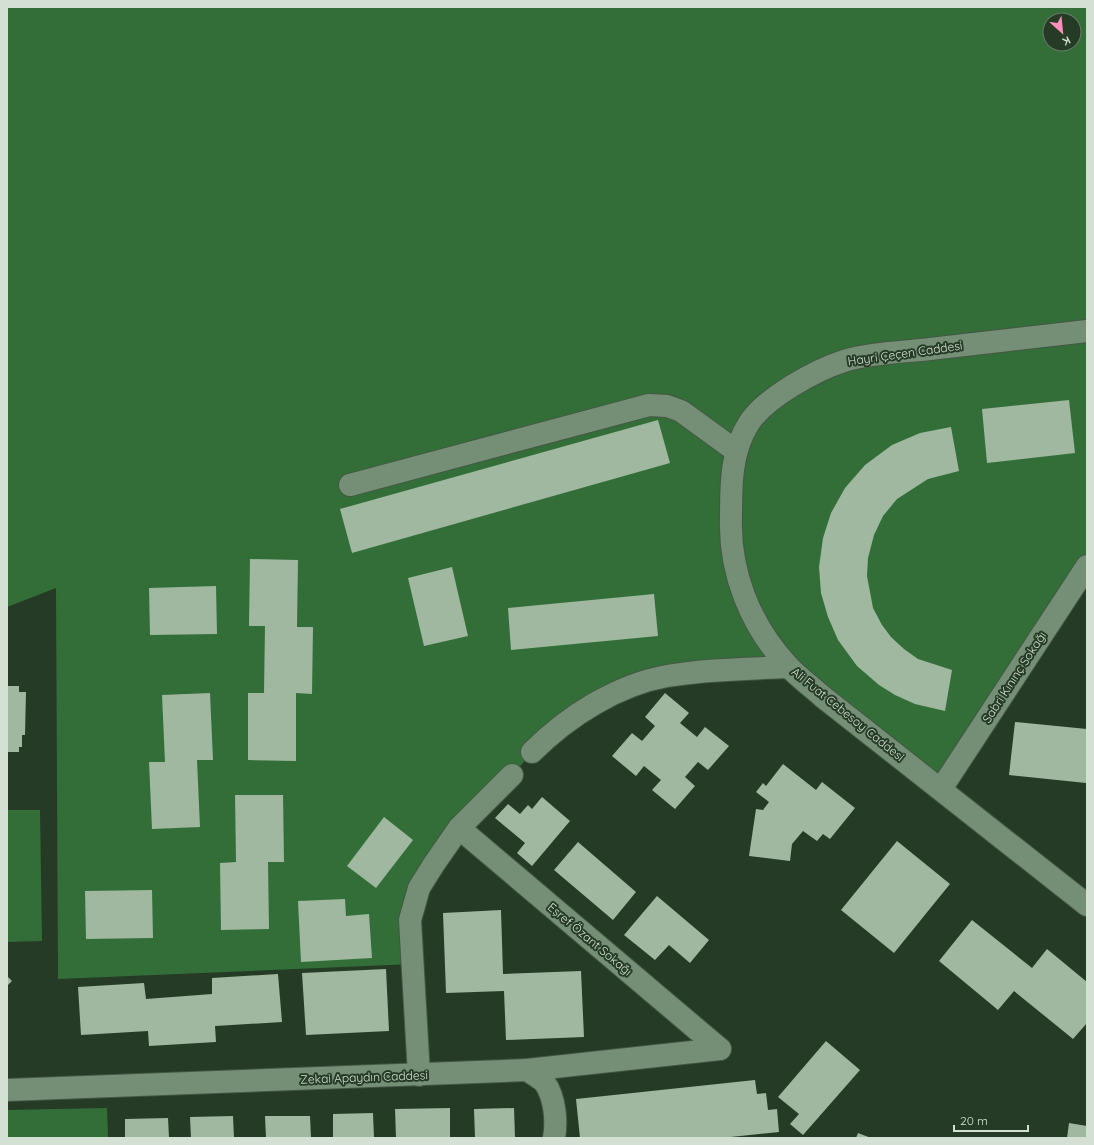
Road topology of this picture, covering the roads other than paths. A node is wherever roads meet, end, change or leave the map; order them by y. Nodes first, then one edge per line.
1 (1087, 331) edge
2 (736, 451) junction
3 (350, 485) dead end
4 (1087, 566) edge
5 (788, 667) junction
6 (532, 752) dead end
7 (512, 775) dead end
8 (941, 788) junction
9 (459, 828) junction
10 (1087, 905) edge
11 (720, 1049) joint
12 (527, 1070) junction
13 (419, 1075) junction
14 (7, 1090) edge
15 (554, 1138) edge

1 - 2 street, Hayri Çeçen Caddesi
2 - 3 street
2 - 5 street, Ali Fuat Cebesoy Caddesi
4 - 8 street, Sabri Kınınç Sokağı
5 - 6 street
5 - 8 street, Ali Fuat Cebesoy Caddesi
7 - 9 street
8 - 10 street, Ali Fuat Cebesoy Caddesi
9 - 11 street, Eşref Özant Sokağı
9 - 13 street
11 - 12 street, Zekai Apaydın Caddesi
12 - 13 street, Zekai Apaydın Caddesi
12 - 15 street
13 - 14 street, Zekai Apaydın Caddesi

